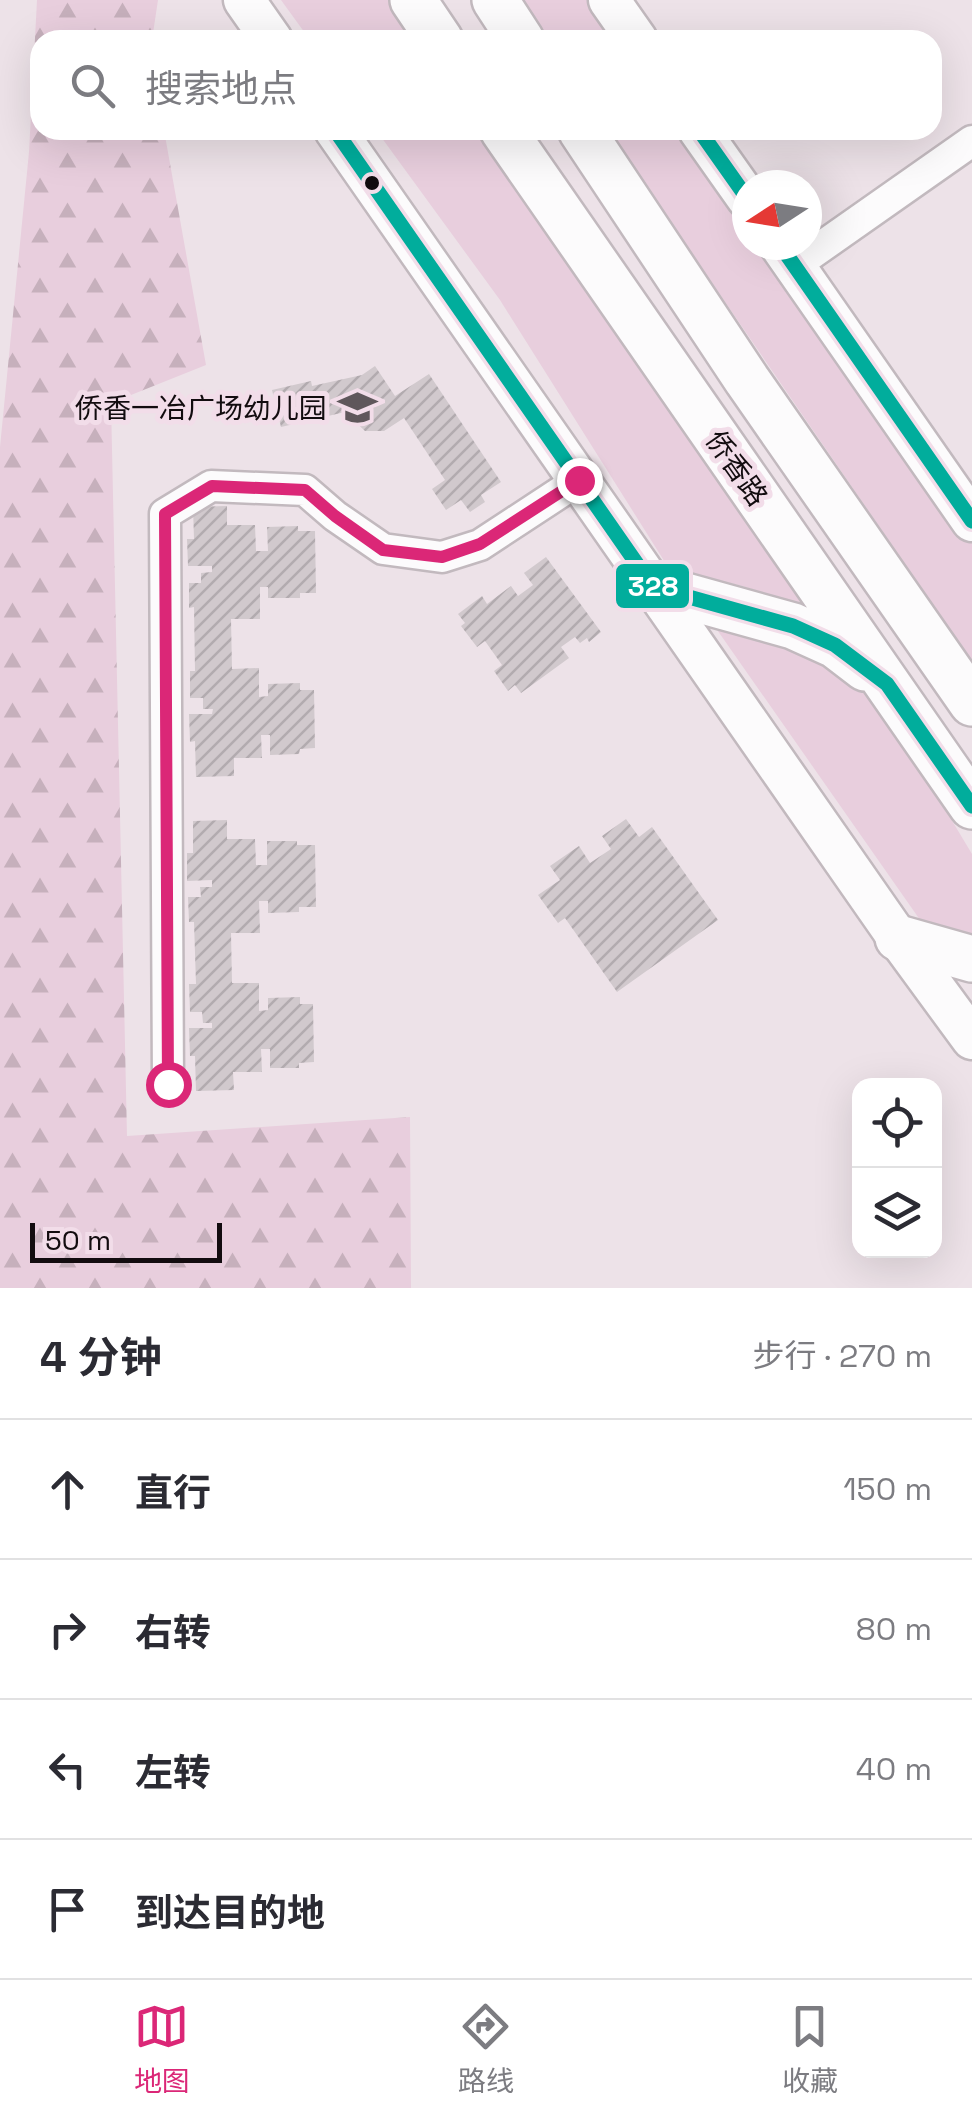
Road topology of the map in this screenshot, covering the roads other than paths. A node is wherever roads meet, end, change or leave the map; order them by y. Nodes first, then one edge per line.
1 (244, 0) edge
2 (412, 0) edge
3 (495, 0) edge
4 (609, 0) edge
5 (265, 30) edge
6 (433, 30) edge
7 (515, 30) edge
8 (629, 30) edge
9 (341, 140) edge
10 (510, 140) edge
11 (588, 140) edge
12 (706, 140) edge
13 (972, 141) edge
14 (732, 177) edge
15 (822, 233) edge
16 (790, 260) edge
17 (579, 480) junction
18 (972, 521) edge
19 (653, 587) junction
20 (887, 684) junction
21 (972, 703) edge
22 (972, 806) edge
23 (898, 938) junction
24 (972, 959) edge
25 (972, 1039) edge
26 (168, 1084) dead end

1 - 5 main road
2 - 6 main road
3 - 7 main road
4 - 8 main road
9 - 17 main road
10 - 20 main road, 侨香路
11 - 21 main road
12 - 14 main road
13 - 15 street
16 - 18 main road
17 - 19 main road
17 - 26 street
19 - 20 main road
19 - 23 main road
20 - 22 main road, 侨香路
23 - 24 main road
23 - 25 main road

